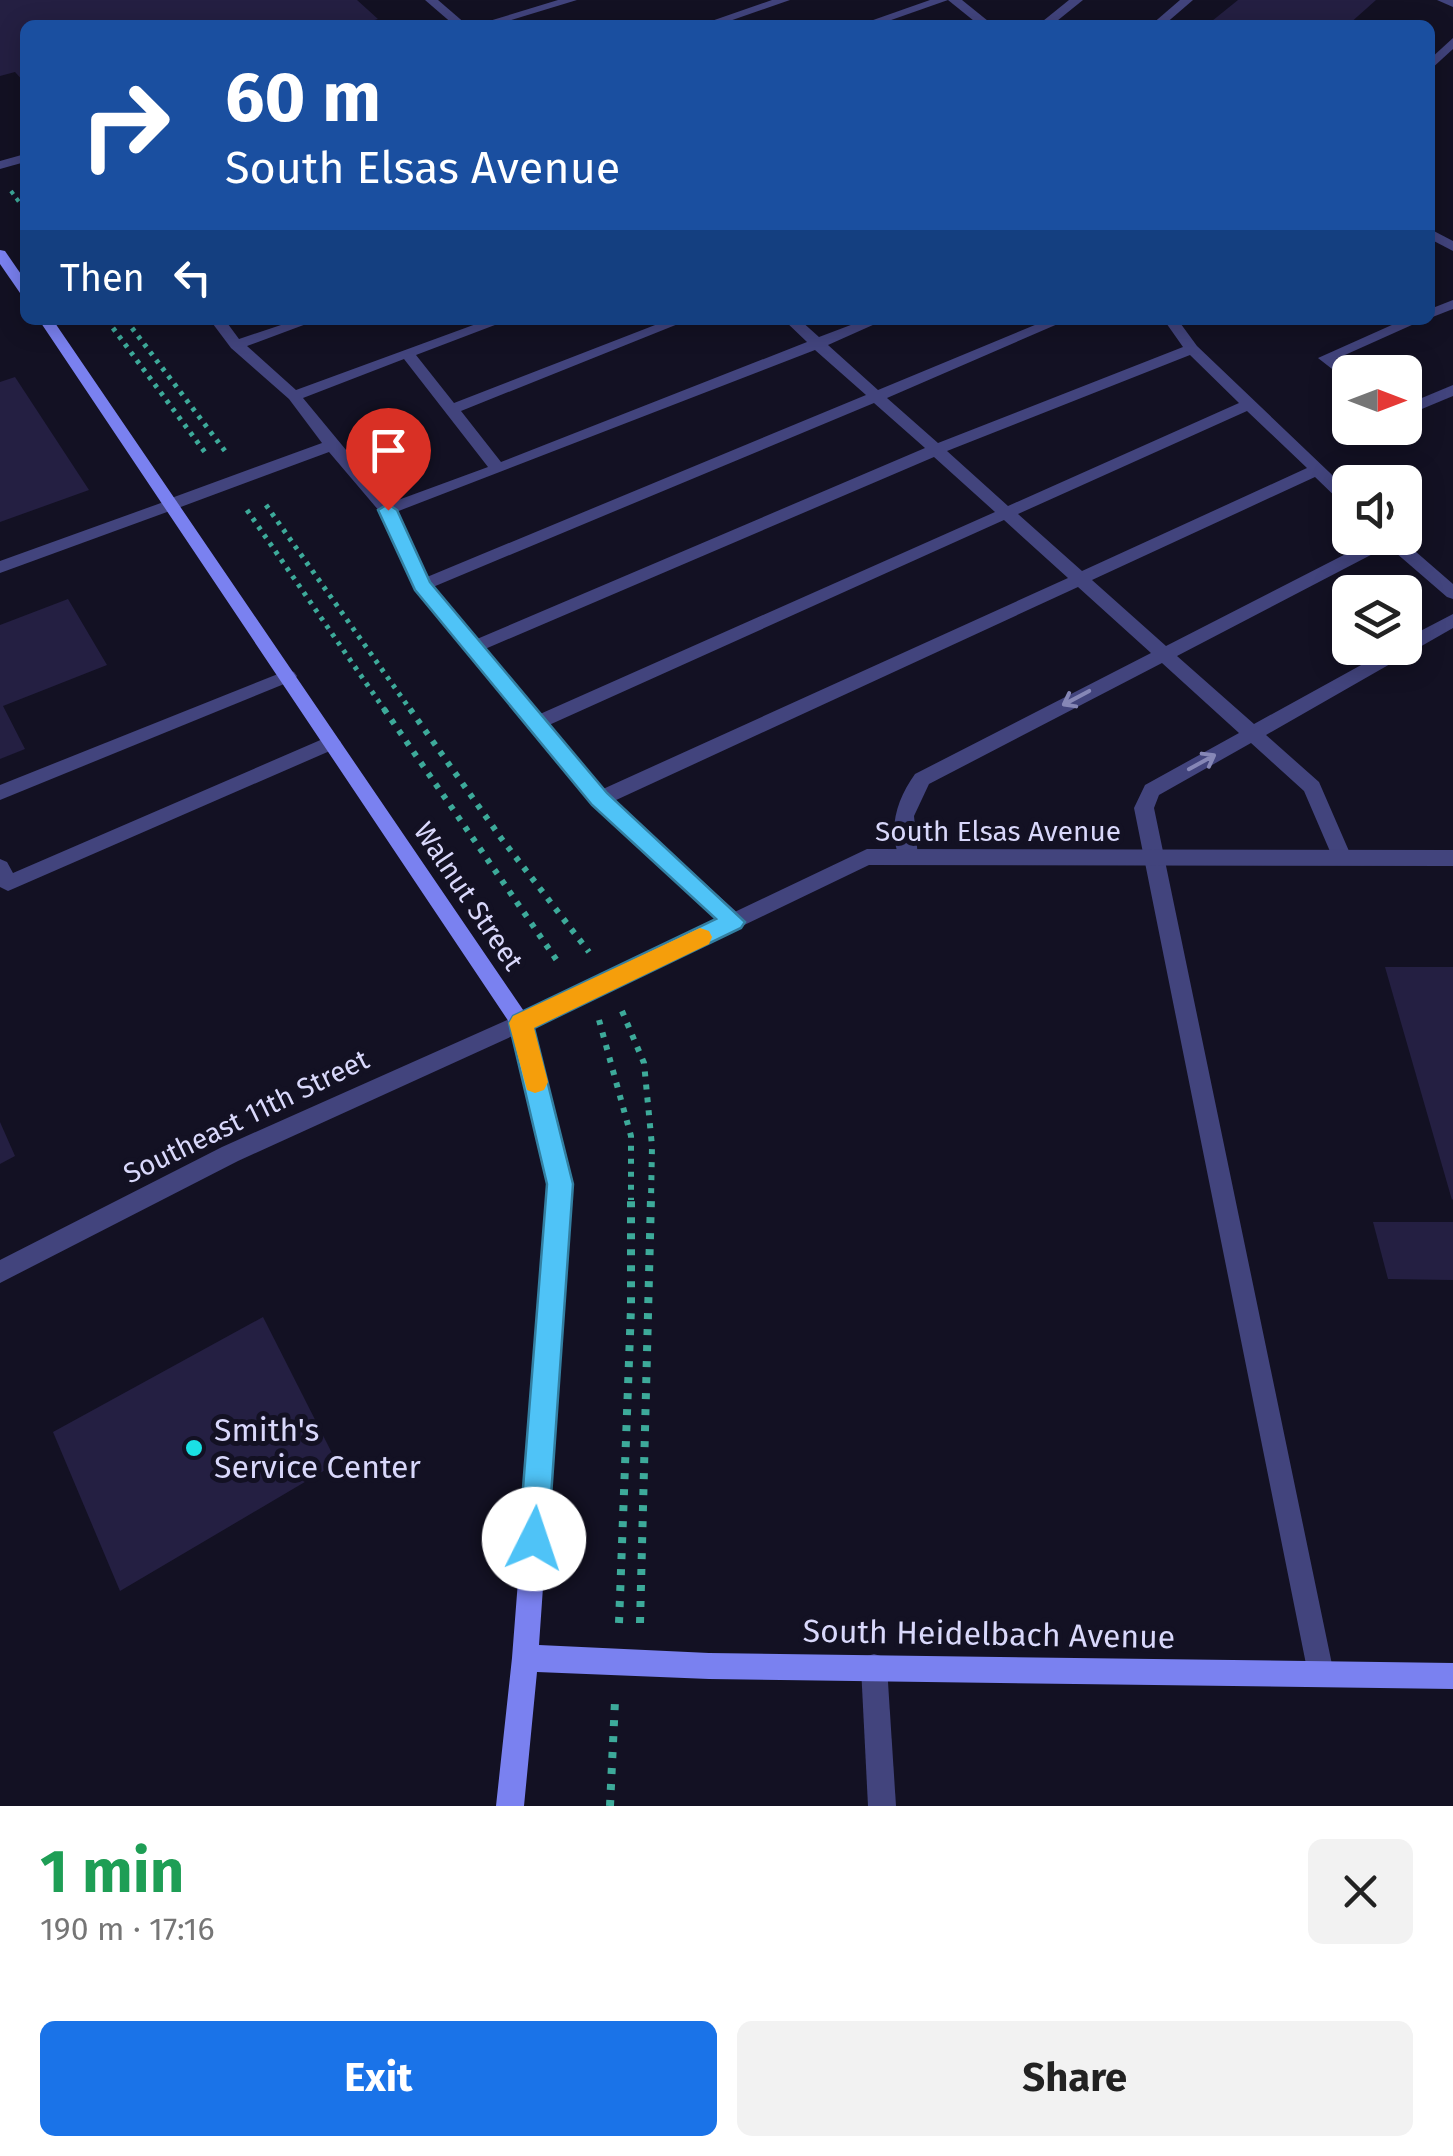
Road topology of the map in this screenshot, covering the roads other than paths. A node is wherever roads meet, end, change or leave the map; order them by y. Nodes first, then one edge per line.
1 (431, 0) edge
2 (572, 0) edge
3 (784, 0) edge
4 (942, 0) edge
5 (954, 0) edge
6 (1076, 0) edge
7 (1187, 0) edge
8 (1443, 0) edge
9 (1453, 3) edge
10 (455, 20) edge
11 (500, 20) edge
12 (722, 20) edge
13 (880, 20) edge
14 (980, 20) edge
15 (1050, 20) edge
16 (1163, 20) edge
17 (1453, 42) edge
18 (1435, 61) edge
19 (0, 254) edge
20 (20, 283) edge
21 (49, 325) edge
22 (221, 325) edge
23 (295, 325) edge
24 (487, 325) edge
25 (669, 325) edge
26 (796, 325) edge
27 (864, 325) edge
28 (1048, 325) edge
29 (1175, 325) edge
30 (1404, 325) edge
31 (817, 344) junction
32 (236, 345) junction
33 (1192, 349) junction
34 (408, 353) junction
35 (1333, 355) edge
36 (1453, 390) edge
37 (294, 396) junction
38 (876, 396) junction
39 (1422, 404) edge
40 (1248, 405) junction
41 (450, 410) junction
42 (332, 445) junction
43 (935, 450) junction
44 (498, 469) junction
45 (1317, 470) junction
46 (1332, 484) edge
47 (172, 504) junction
48 (388, 510) junction
49 (1004, 511) junction
50 (1356, 555) edge
51 (1409, 555) edge
52 (0, 567) edge
53 (1078, 578) junction
54 (422, 585) junction
55 (1453, 593) edge
56 (1453, 620) edge
57 (1422, 637) edge
58 (474, 648) junction
59 (1162, 653) junction
60 (1374, 665) edge
61 (288, 676) junction
62 (537, 723) junction
63 (1253, 734) junction
64 (332, 742) junction
65 (0, 792) edge
66 (600, 799) junction
67 (908, 857) junction
68 (1156, 858) junction
69 (1342, 858) junction
70 (1453, 858) edge
71 (0, 867) edge
72 (733, 922) junction
73 (521, 1023) junction
74 (0, 1272) edge
75 (525, 1658) junction
76 (874, 1668) junction
77 (1321, 1674) junction
78 (1453, 1676) edge
79 (510, 1806) edge
80 (882, 1806) edge

1 - 10 street
2 - 11 street
3 - 12 street
4 - 13 street
5 - 14 street
6 - 15 street
7 - 16 street
8 - 9 street
17 - 18 street
19 - 20 main road
21 - 47 main road, Walnut Street
22 - 32 street
23 - 32 street
24 - 34 street
25 - 41 street
26 - 31 street
27 - 31 street
28 - 38 street
29 - 33 street
30 - 35 street
31 - 38 street
31 - 44 street
32 - 37 street
33 - 40 street
33 - 43 street
34 - 37 street
34 - 41 street
36 - 39 street
37 - 42 street
38 - 43 street
38 - 54 street
40 - 45 street
40 - 49 street
41 - 44 street
42 - 47 street
42 - 48 street
43 - 49 street
43 - 58 street
44 - 48 street
45 - 46 street
45 - 53 street
47 - 52 street
47 - 61 main road, Walnut Street
48 - 54 street
49 - 53 street
49 - 62 street
50 - 59 street
51 - 55 street
53 - 59 street
53 - 66 street
54 - 58 street
56 - 57 street
58 - 62 street
59 - 63 street
59 -> 67 street
60 - 63 street
61 - 64 main road, Walnut Street
61 - 65 street
62 - 66 street
68 -> 63 street
63 - 69 street
64 - 71 street
64 - 73 main road, Walnut Street
66 - 72 street
67 - 68 street, South Elsas Avenue
67 - 72 street, South Elsas Avenue
68 - 69 street, South Elsas Avenue
68 - 77 street
69 - 70 street, South Elsas Avenue
72 - 73 street, South Elsas Avenue
73 - 74 street, Southeast 11th Street
73 - 75 main road, Walnut Street
75 - 76 main road, South Heidelbach Avenue
75 - 79 main road, Walnut Street
76 - 77 main road, South Heidelbach Avenue
76 - 80 street
77 - 78 main road, South Heidelbach Avenue

